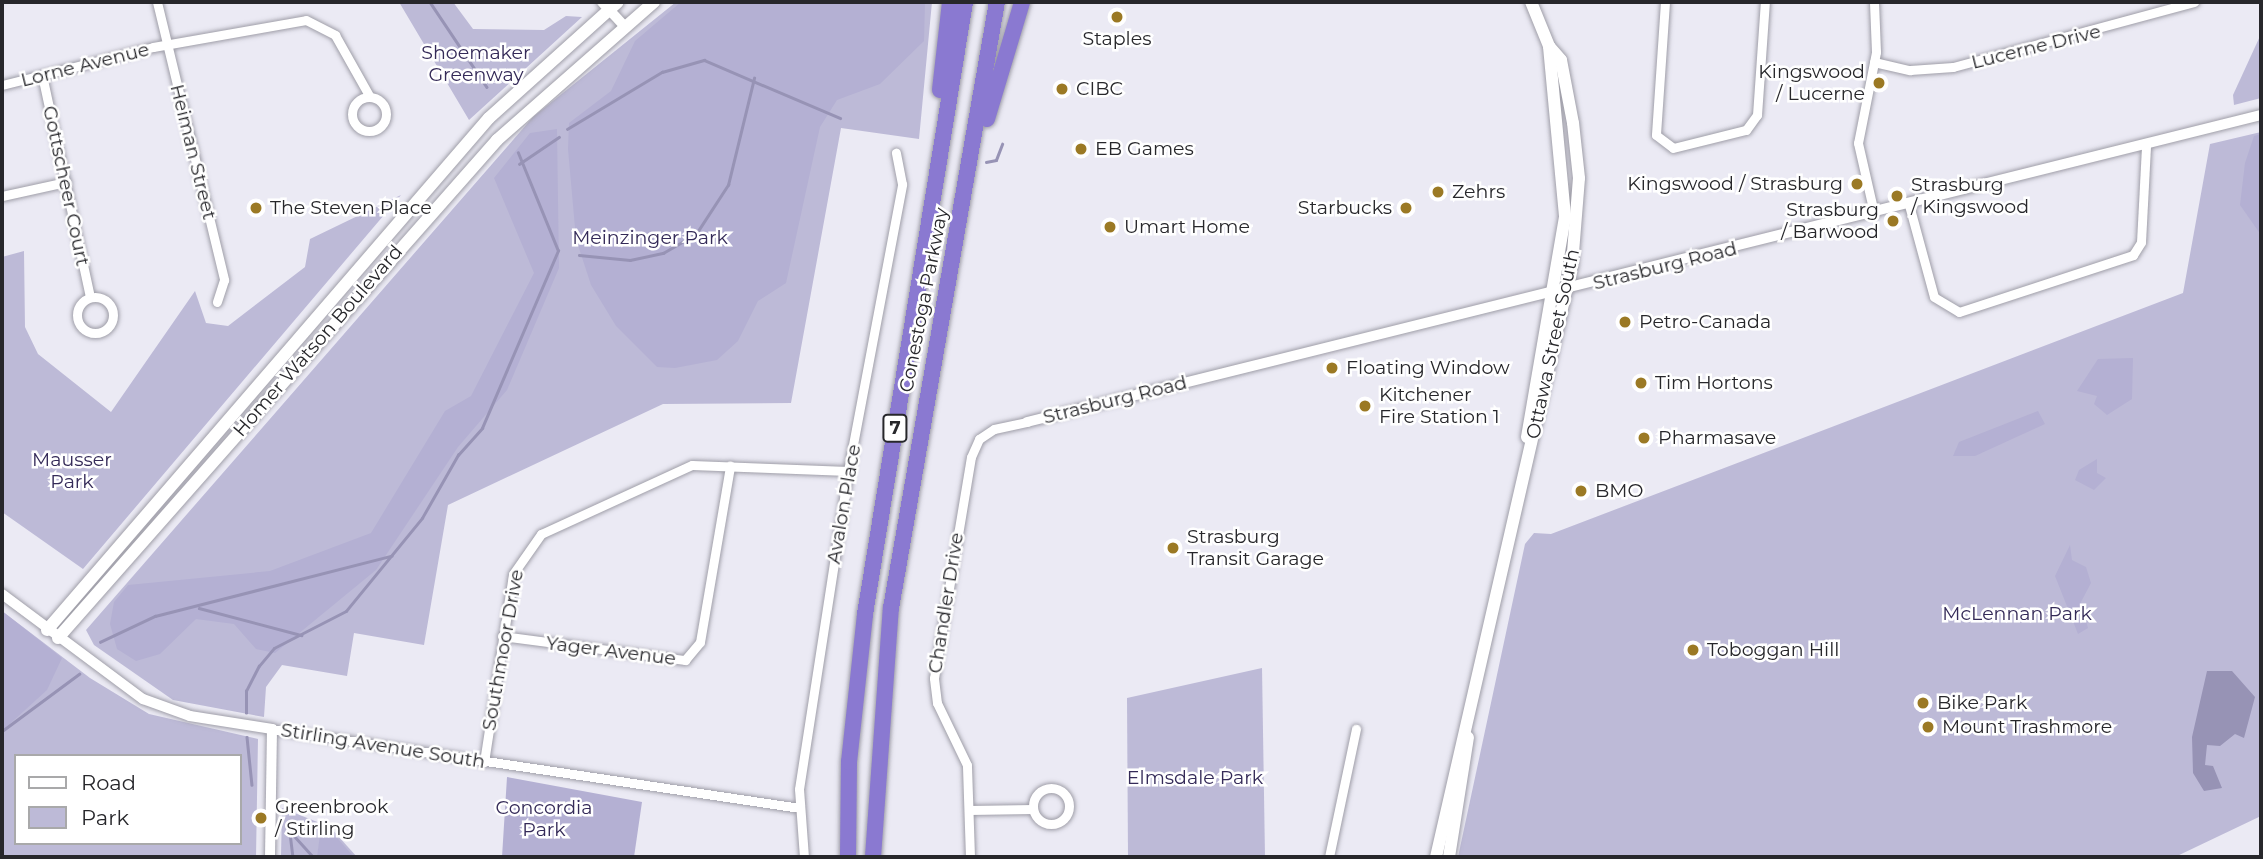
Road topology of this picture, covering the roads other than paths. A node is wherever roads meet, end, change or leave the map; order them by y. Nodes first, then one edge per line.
1 (157, 2) edge
2 (654, 2) edge
3 (950, 2) edge
4 (965, 2) edge
5 (997, 2) edge
6 (1021, 2) edge
7 (1531, 2) edge
8 (1665, 2) edge
9 (1765, 2) edge
10 (1874, 2) edge
11 (2194, 2) edge
12 (609, 4) edge
13 (624, 26) junction
14 (1549, 46) junction
15 (167, 47) junction
16 (1874, 62) junction
17 (42, 75) junction
18 (2, 85) edge
19 (370, 97) dead end
20 (2261, 115) edge
21 (2146, 145) junction
22 (896, 153) dead end
23 (937, 165) junction
24 (66, 182) junction
25 (2, 196) edge
26 (964, 202) junction
27 (1909, 205) junction
28 (1874, 214) junction
29 (1566, 291) junction
30 (1552, 294) junction
31 (90, 297) junction
32 (217, 302) dead end
33 (1027, 422) joint
34 (730, 466) junction
35 (848, 471) junction
36 (1522, 480) junction
37 (2, 594) edge
38 (53, 634) junction
39 (502, 636) junction
40 (1468, 727) junction
41 (272, 729) junction
42 (1356, 729) dead end
43 (484, 762) junction
44 (800, 808) junction
45 (1033, 808) junction
46 (969, 810) junction
47 (270, 857) edge
48 (804, 857) edge
49 (848, 857) edge
50 (873, 857) edge
51 (970, 857) edge
52 (1329, 857) edge
53 (1436, 857) edge
54 (1449, 857) edge

1 - 15 street, Heiman Street
2 - 13 main road, Homer Watson Boulevard
3 - 23 highway
4 - 23 highway, Conestoga Parkway / 7
5 - 26 highway, Conestoga Parkway / 7
6 - 26 highway
7 - 14 main road, Ottawa Street South
8 - 9 street
10 - 16 street
11 - 16 street, Lucerne Drive
12 - 13 street
12 - 38 main road, Homer Watson Boulevard
13 - 38 main road, Homer Watson Boulevard
14 - 29 main road, Ottawa Street South
14 - 30 main road, Ottawa Street South
15 - 17 street, Lorne Avenue
15 - 19 street, Lorne Avenue
15 - 32 street, Heiman Street
16 - 28 street
17 - 18 street, Lorne Avenue
17 - 24 street, Gottscheer Court
20 - 21 street, Strasburg Road
21 - 27 street, Strasburg Road
21 - 27 street
22 - 35 street, Avalon Place
23 - 49 highway, Conestoga Parkway / 7
24 - 25 street
24 - 31 street, Gottscheer Court
26 - 50 highway, Conestoga Parkway / 7
27 - 28 street, Strasburg Road
28 - 29 street, Strasburg Road
29 - 30 street, Strasburg Road
29 - 36 main road, Ottawa Street South
30 - 33 street, Strasburg Road
30 - 36 main road, Ottawa Street South
31 - 31 street, Gottscheer Court
33 - 46 street, Chandler Drive
34 - 35 street, Southmoor Drive
34 - 39 street, Southmoor Drive
34 - 39 street, Yager Avenue
35 - 44 street, Avalon Place
36 - 40 main road, Ottawa Street South
37 - 38 street, Stirling Avenue South
38 - 41 street, Stirling Avenue South
39 - 43 street, Southmoor Drive
40 - 53 main road, Ottawa Street South
40 - 54 main road, Ottawa Street South
41 - 43 street, Stirling Avenue South
41 - 47 street
42 - 52 street
43 - 44 street, Stirling Avenue South
44 - 48 street, Avalon Place
45 - 45 street
45 - 46 street
46 - 51 street, Chandler Drive

